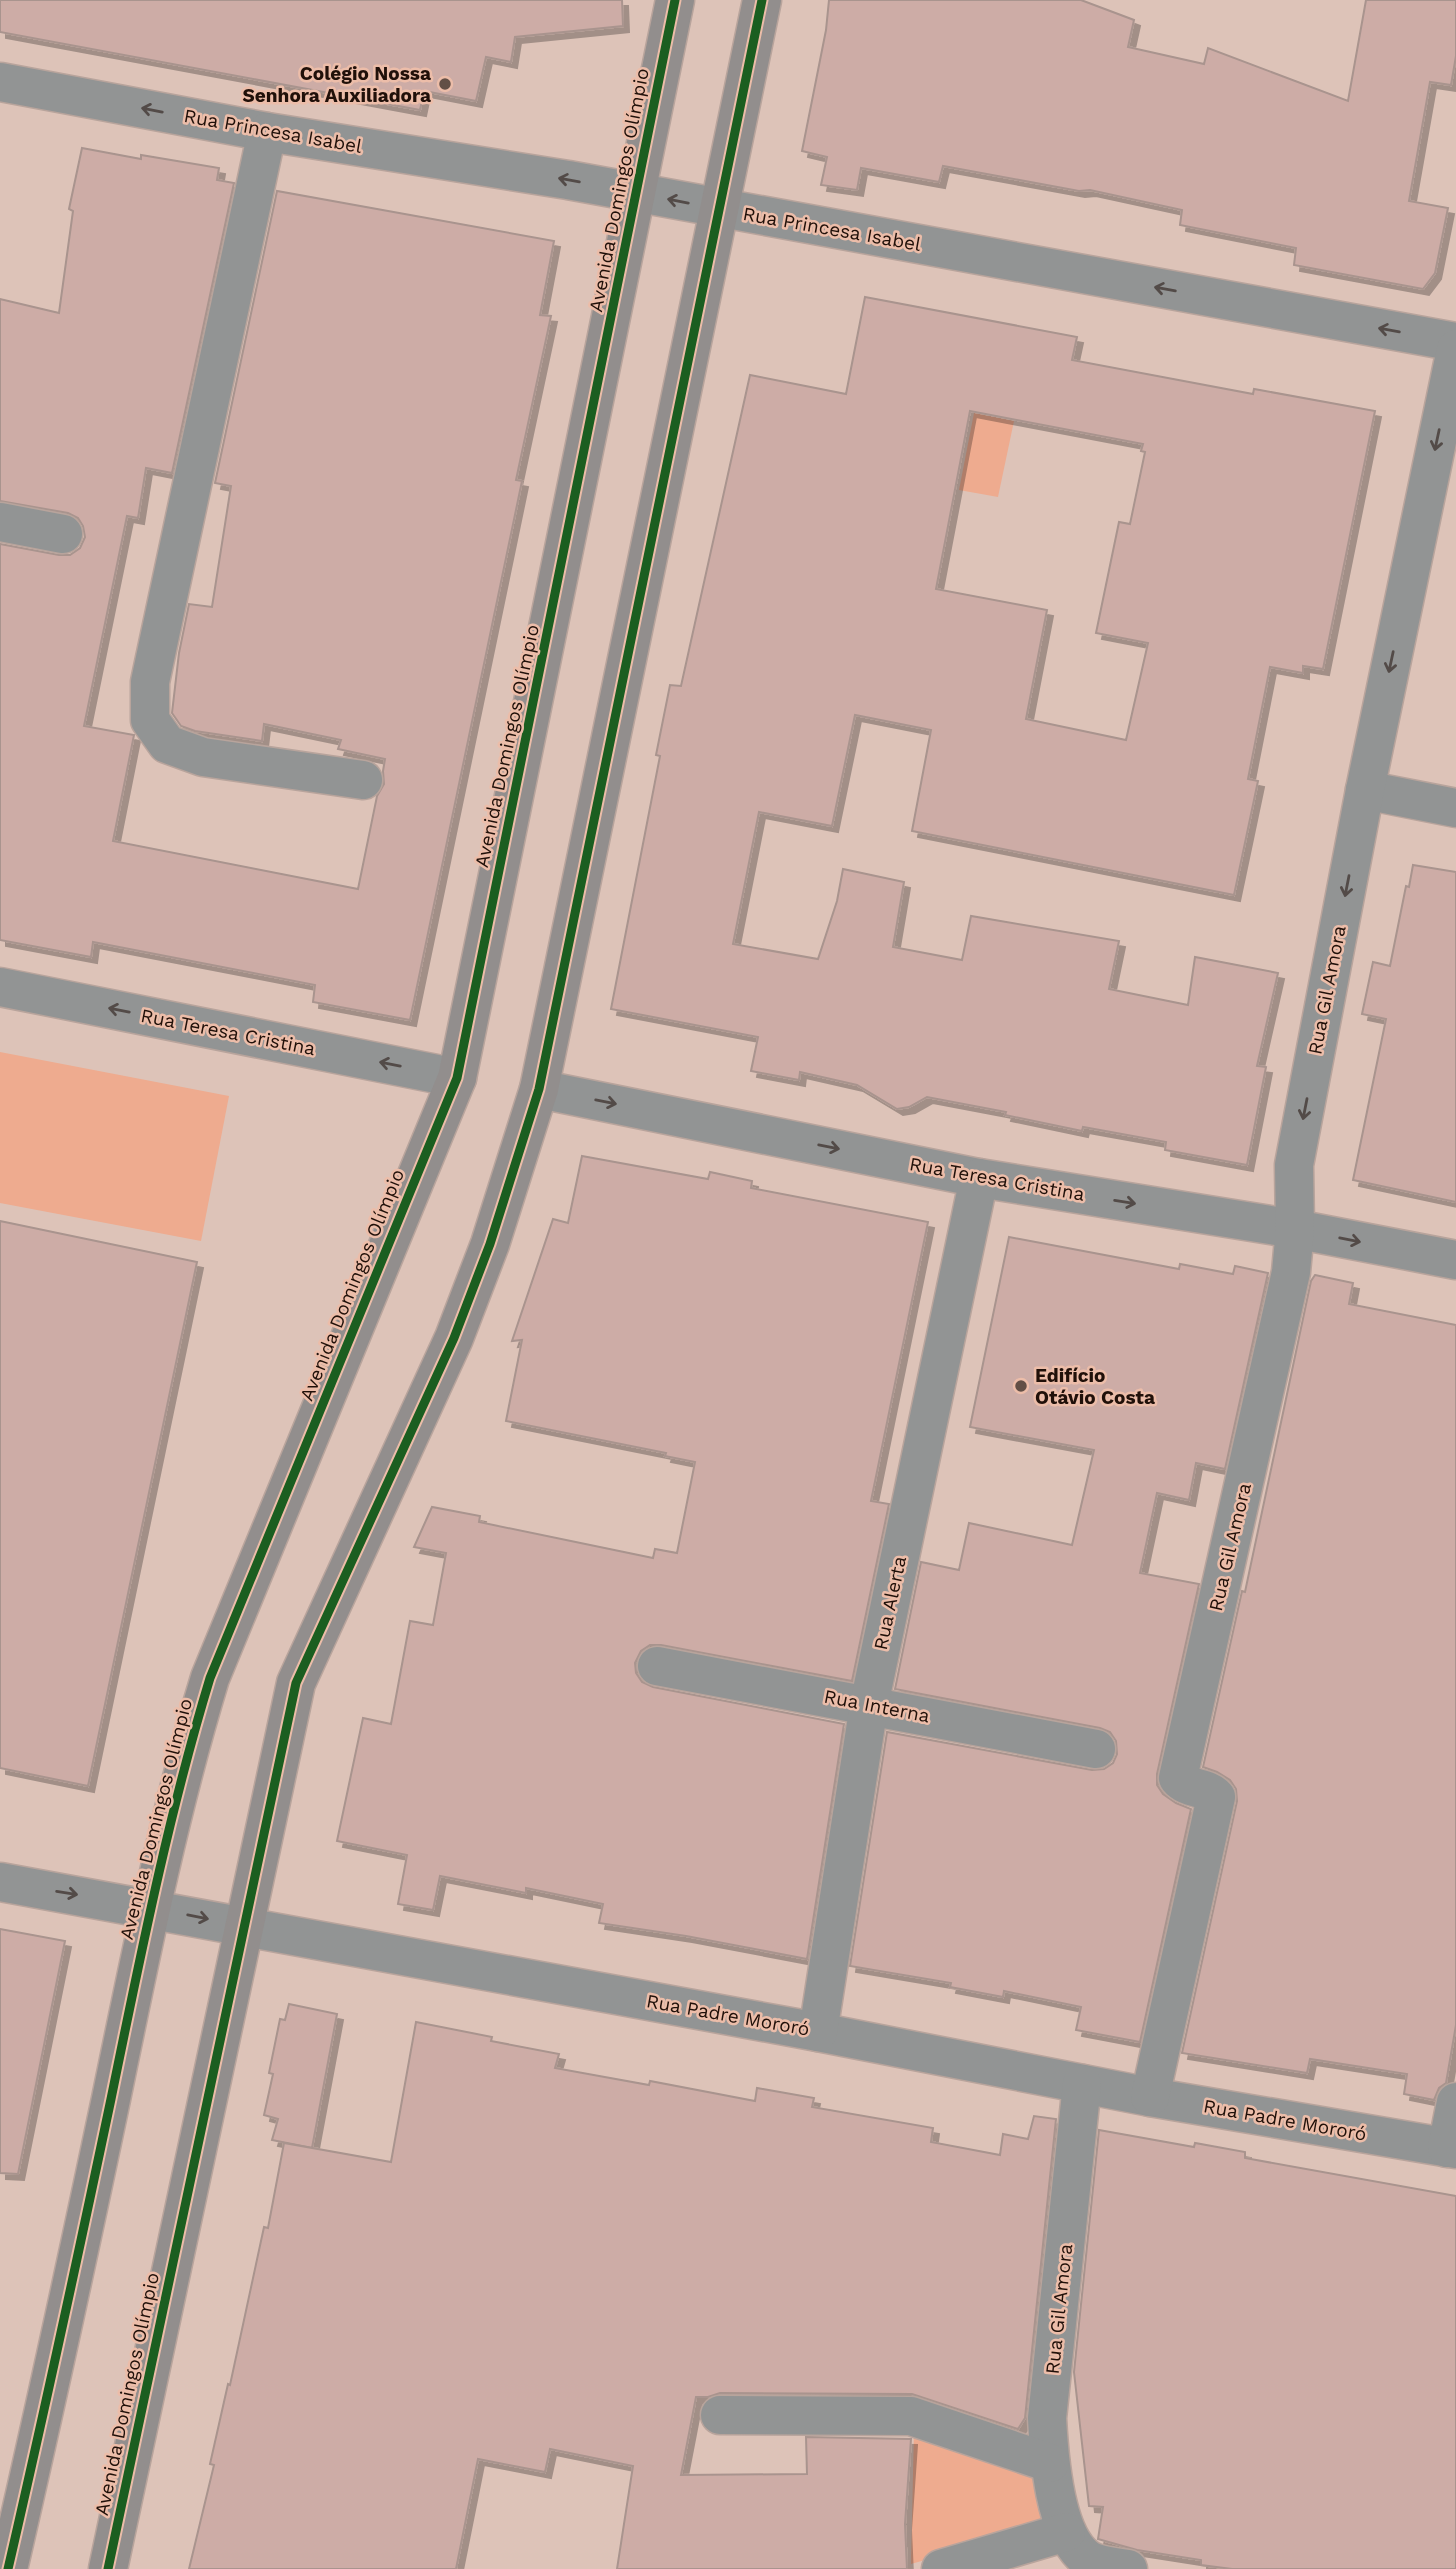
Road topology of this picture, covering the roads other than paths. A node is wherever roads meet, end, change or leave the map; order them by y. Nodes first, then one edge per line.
1 (675, 0) edge
2 (761, 0) edge
3 (0, 82) edge
4 (267, 132) junction
5 (636, 193) junction
6 (719, 209) junction
7 (1456, 342) edge
8 (1456, 349) edge
9 (0, 522) edge
10 (63, 534) dead end
11 (363, 780) dead end
12 (1365, 790) junction
13 (1456, 808) edge
14 (0, 987) edge
15 (457, 1078) junction
16 (539, 1088) junction
17 (979, 1178) junction
18 (1295, 1230) junction
19 (1456, 1259) edge
20 (657, 1666) dead end
21 (869, 1705) junction
22 (1096, 1749) dead end
23 (0, 1882) edge
24 (152, 1908) junction
25 (243, 1926) junction
26 (818, 2032) junction
27 (1082, 2084) junction
28 (1150, 2097) junction
29 (1456, 2102) edge
30 (1451, 2149) edge
31 (720, 2414) dead end
32 (1050, 2463) junction
33 (1081, 2554) edge
34 (8, 2569) edge
35 (108, 2569) edge
36 (941, 2569) edge
37 (1128, 2569) edge

1 - 5 main road, Avenida Domingos Olímpio
2 - 6 main road, Avenida Domingos Olímpio
4 -> 3 street, Rua Princesa Isabel
5 -> 4 street, Rua Princesa Isabel
4 - 11 street
6 -> 5 street, Rua Princesa Isabel
5 - 15 main road, Avenida Domingos Olímpio
7 -> 6 street, Rua Princesa Isabel
6 - 16 main road, Avenida Domingos Olímpio
8 -> 12 street, Rua Gil Amora
9 - 10 street
12 - 13 street
12 -> 18 street, Rua Gil Amora
15 -> 14 street, Rua Teresa Cristina
15 - 24 main road, Avenida Domingos Olímpio
16 -> 17 street, Rua Teresa Cristina
16 - 25 main road, Avenida Domingos Olímpio
17 -> 18 street, Rua Teresa Cristina
17 - 21 street, Rua Alerta
18 -> 19 street, Rua Teresa Cristina
18 - 28 street, Rua Gil Amora
20 - 21 street, Rua Interna
21 - 22 street, Rua Interna
21 - 26 street, Rua Alerta
23 -> 24 street, Rua Padre Mororó
24 -> 25 street, Rua Padre Mororó
24 - 34 main road, Avenida Domingos Olímpio
25 - 26 street, Rua Padre Mororó
25 - 35 main road, Avenida Domingos Olímpio
26 - 27 street, Rua Padre Mororó
27 - 28 street, Rua Padre Mororó
27 - 32 street, Rua Gil Amora
28 - 30 street, Rua Padre Mororó
29 - 30 street
31 - 32 street
32 - 33 street, Rua Gil Amora
33 - 36 street
33 - 37 street

